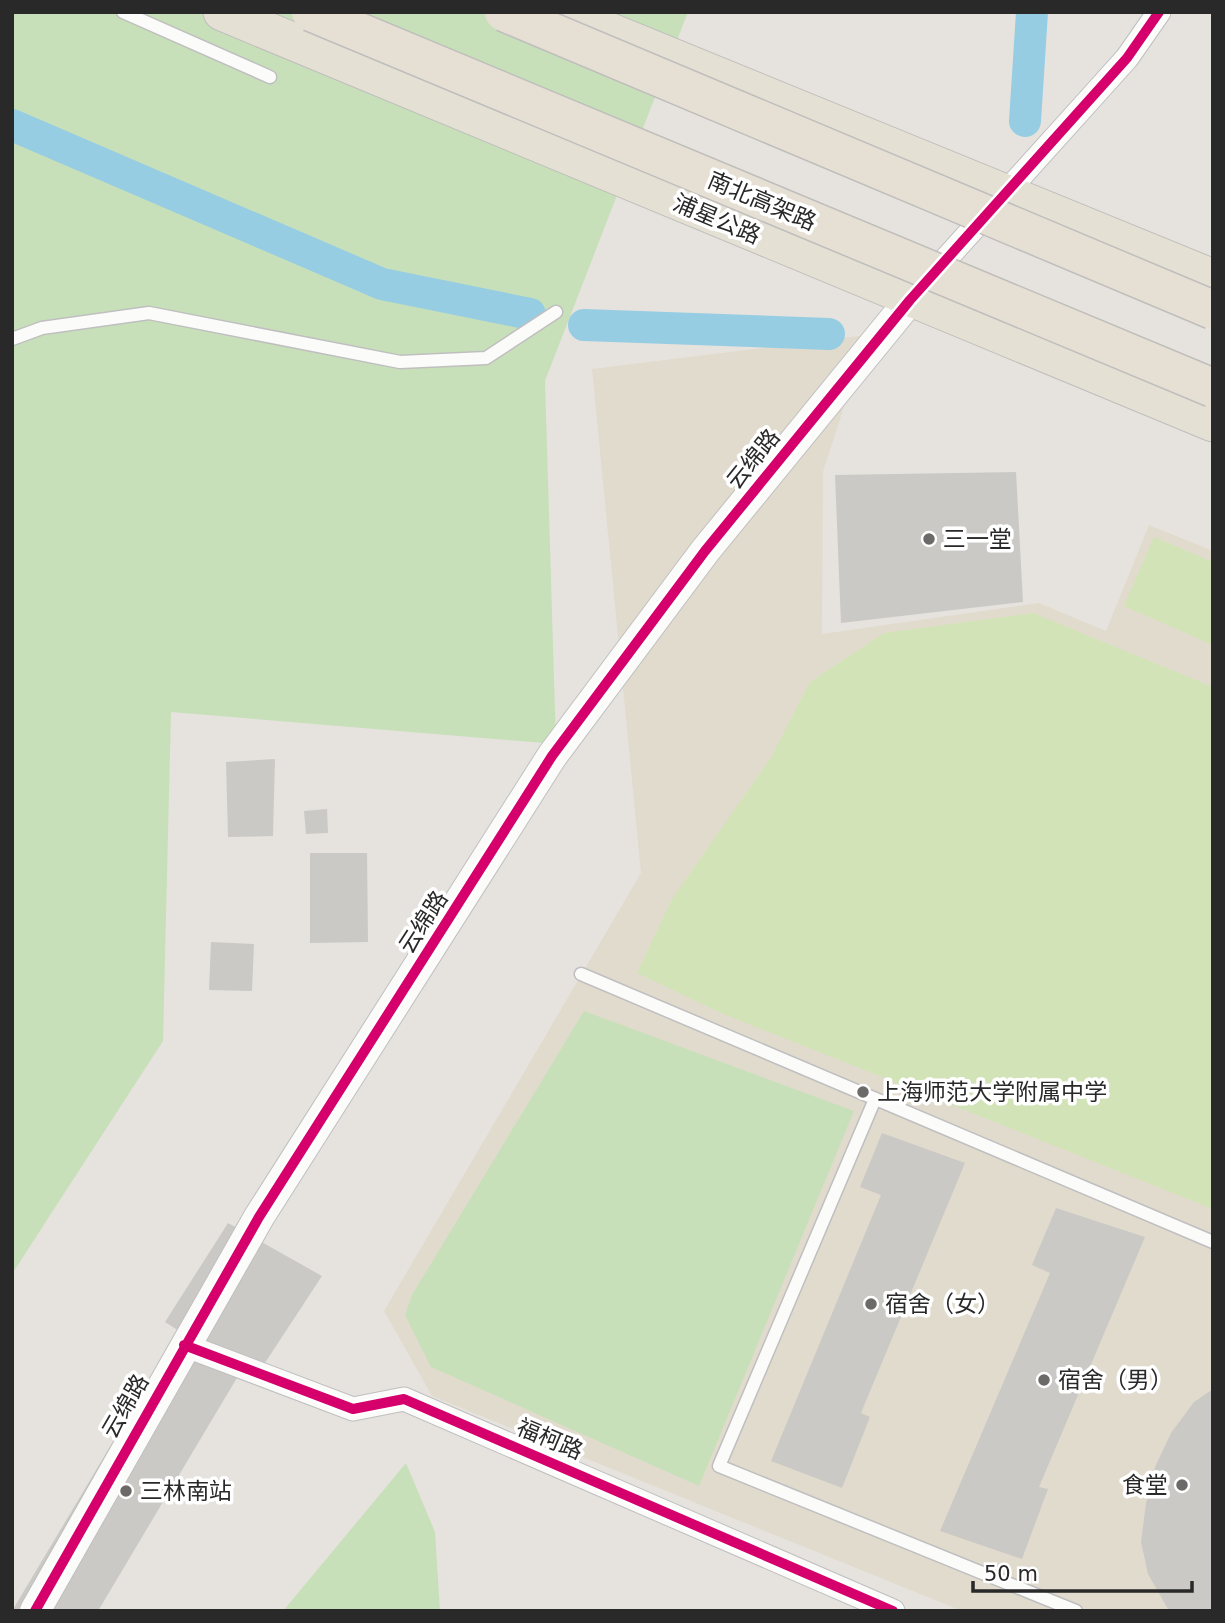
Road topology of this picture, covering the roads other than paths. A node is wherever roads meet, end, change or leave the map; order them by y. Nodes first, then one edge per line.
1 (123, 12) edge
2 (222, 12) edge
3 (311, 12) edge
4 (504, 12) edge
5 (562, 12) edge
6 (1159, 12) edge
7 (270, 77) dead end
8 (1006, 193) junction
9 (1213, 278) edge
10 (910, 300) junction
11 (1213, 310) edge
12 (556, 312) dead end
13 (12, 339) edge
14 (1213, 388) edge
15 (1213, 423) edge
16 (581, 974) dead end
17 (875, 1099) junction
18 (1213, 1242) edge
19 (184, 1345) junction
20 (35, 1611) edge
21 (894, 1611) edge
22 (1076, 1611) edge

1 - 7 lane
2 - 10 main road, 浦星公路
3 - 14 highway, 南北高架路, bridge
4 - 11 highway, bridge
5 - 8 main road
6 - 8 street
8 - 9 main road
8 - 10 street
10 - 15 main road, 浦星公路
10 - 19 street, 云绵路
12 - 13 lane
16 - 17 lane
17 - 18 lane
17 - 22 lane
19 - 20 street, 云绵路
19 - 21 street, 福柯路

